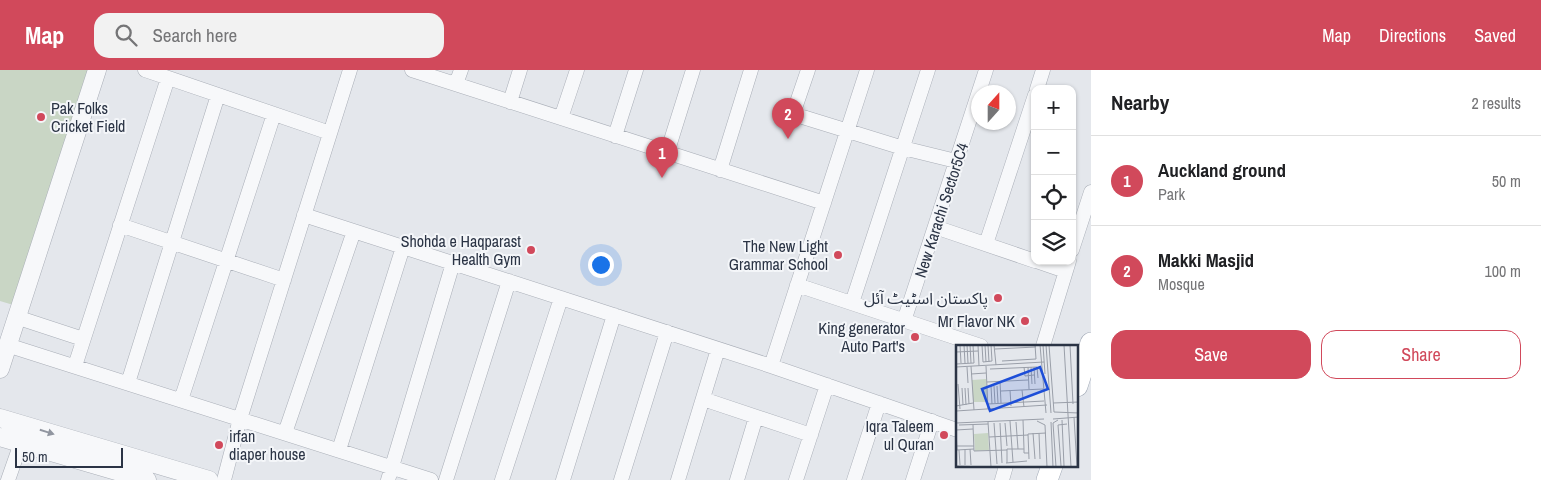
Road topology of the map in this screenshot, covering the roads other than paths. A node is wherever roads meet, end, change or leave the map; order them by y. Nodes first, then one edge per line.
1 (98, 70) edge
2 (145, 70) edge
3 (350, 70) edge
4 (412, 70) edge
5 (461, 70) edge
6 (520, 70) edge
7 (577, 70) edge
8 (636, 70) edge
9 (693, 70) edge
10 (751, 70) edge
11 (808, 70) edge
12 (867, 70) edge
13 (928, 70) edge
14 (986, 70) edge
15 (1043, 70) edge
16 (168, 78) junction
17 (456, 84) junction
18 (1038, 85) edge
19 (218, 95) junction
20 (510, 102) junction
21 (1031, 107) edge
22 (274, 114) junction
23 (561, 118) junction
24 (847, 132) junction
25 (330, 133) junction
26 (615, 136) junction
27 (902, 148) junction
28 (667, 153) junction
29 (956, 161) junction
30 (720, 170) junction
31 (1091, 192) edge
32 (824, 203) junction
33 (304, 215) junction
34 (120, 226) junction
35 (935, 227) junction
36 (354, 231) junction
37 (1076, 238) edge
38 (172, 243) junction
39 (986, 244) junction
40 (403, 247) junction
41 (226, 260) junction
42 (1031, 260) edge
43 (453, 263) junction
44 (1067, 266) edge
45 (284, 280) junction
46 (509, 281) junction
47 (797, 285) junction
48 (562, 298) junction
49 (852, 303) junction
50 (614, 315) junction
51 (16, 318) junction
52 (904, 321) junction
53 (666, 332) junction
54 (83, 339) junction
55 (1091, 343) edge
56 (7, 345) junction
57 (978, 345) edge
58 (1043, 345) edge
59 (718, 349) junction
60 (75, 366) junction
61 (771, 366) junction
62 (0, 369) edge
63 (128, 383) junction
64 (1078, 383) edge
65 (827, 385) junction
66 (703, 399) junction
67 (181, 400) junction
68 (879, 403) junction
69 (756, 416) junction
70 (0, 418) edge
71 (240, 419) junction
72 (932, 421) junction
73 (956, 430) edge
74 (285, 433) junction
75 (811, 434) junction
76 (0, 437) edge
77 (20, 442) junction
78 (339, 450) junction
79 (1051, 468) edge
80 (390, 474) edge
81 (8, 480) edge
82 (147, 480) edge
83 (209, 480) edge
84 (224, 480) edge
85 (431, 480) edge
86 (446, 480) edge
87 (502, 480) edge
88 (563, 480) edge
89 (621, 480) edge
90 (678, 480) edge
91 (737, 480) edge
92 (796, 480) edge
93 (854, 480) edge
94 (913, 480) edge
95 (1047, 480) edge

1 - 51 street
2 - 16 street
3 - 25 street
4 - 17 street
5 - 17 street
6 - 20 street
7 - 23 street
8 - 26 street
9 - 28 street
10 - 30 street
11 - 24 street
12 - 24 street
13 - 27 street
14 - 29 street, New Karachi Sector5C4
15 - 18 street
16 - 19 street
16 - 34 street
17 - 20 street
19 - 22 street
19 - 38 street
20 - 23 street
21 - 39 street
22 - 25 street
22 - 41 street
23 - 26 street
24 - 27 street
24 - 32 street
25 - 33 street
26 - 28 street
27 - 29 street
27 - 49 street
28 - 30 street
29 - 35 street, New Karachi Sector5C4
30 - 32 street
31 - 37 street
32 - 47 street
33 - 36 street
33 - 45 street
34 - 38 street
34 - 54 street
35 - 39 street
35 - 52 street, New Karachi Sector5C4
36 - 40 street
36 - 74 street
38 - 41 street
38 - 63 street
39 - 42 street
40 - 43 street
40 - 78 street
41 - 45 street
41 - 67 street
43 - 46 street
43 - 80 street
44 - 58 street
45 - 71 street
46 - 48 street
46 - 86 street
47 - 49 street
47 - 61 street
48 - 50 street
48 - 87 street
49 - 52 street
50 - 53 street
50 - 88 street
51 - 54 street
51 - 56 street
52 - 57 street
53 - 59 street
53 - 89 street
54 - 60 street
55 - 64 main road
56 - 60 street
56 - 62 street
59 - 61 street
59 - 66 street
60 - 63 street
61 - 65 street
63 - 67 street
65 - 68 street
65 - 75 street
66 - 69 street
66 - 90 street
67 - 71 street
68 - 72 street
68 - 93 street
69 - 75 street
69 - 91 street
70 -> 83 street
71 - 74 street
71 - 84 street
72 - 73 street
72 - 94 street
74 - 78 street
75 - 92 street
76 - 77 street
77 - 81 street
77 - 82 street
78 - 80 street
79 - 95 main road
80 - 85 street

